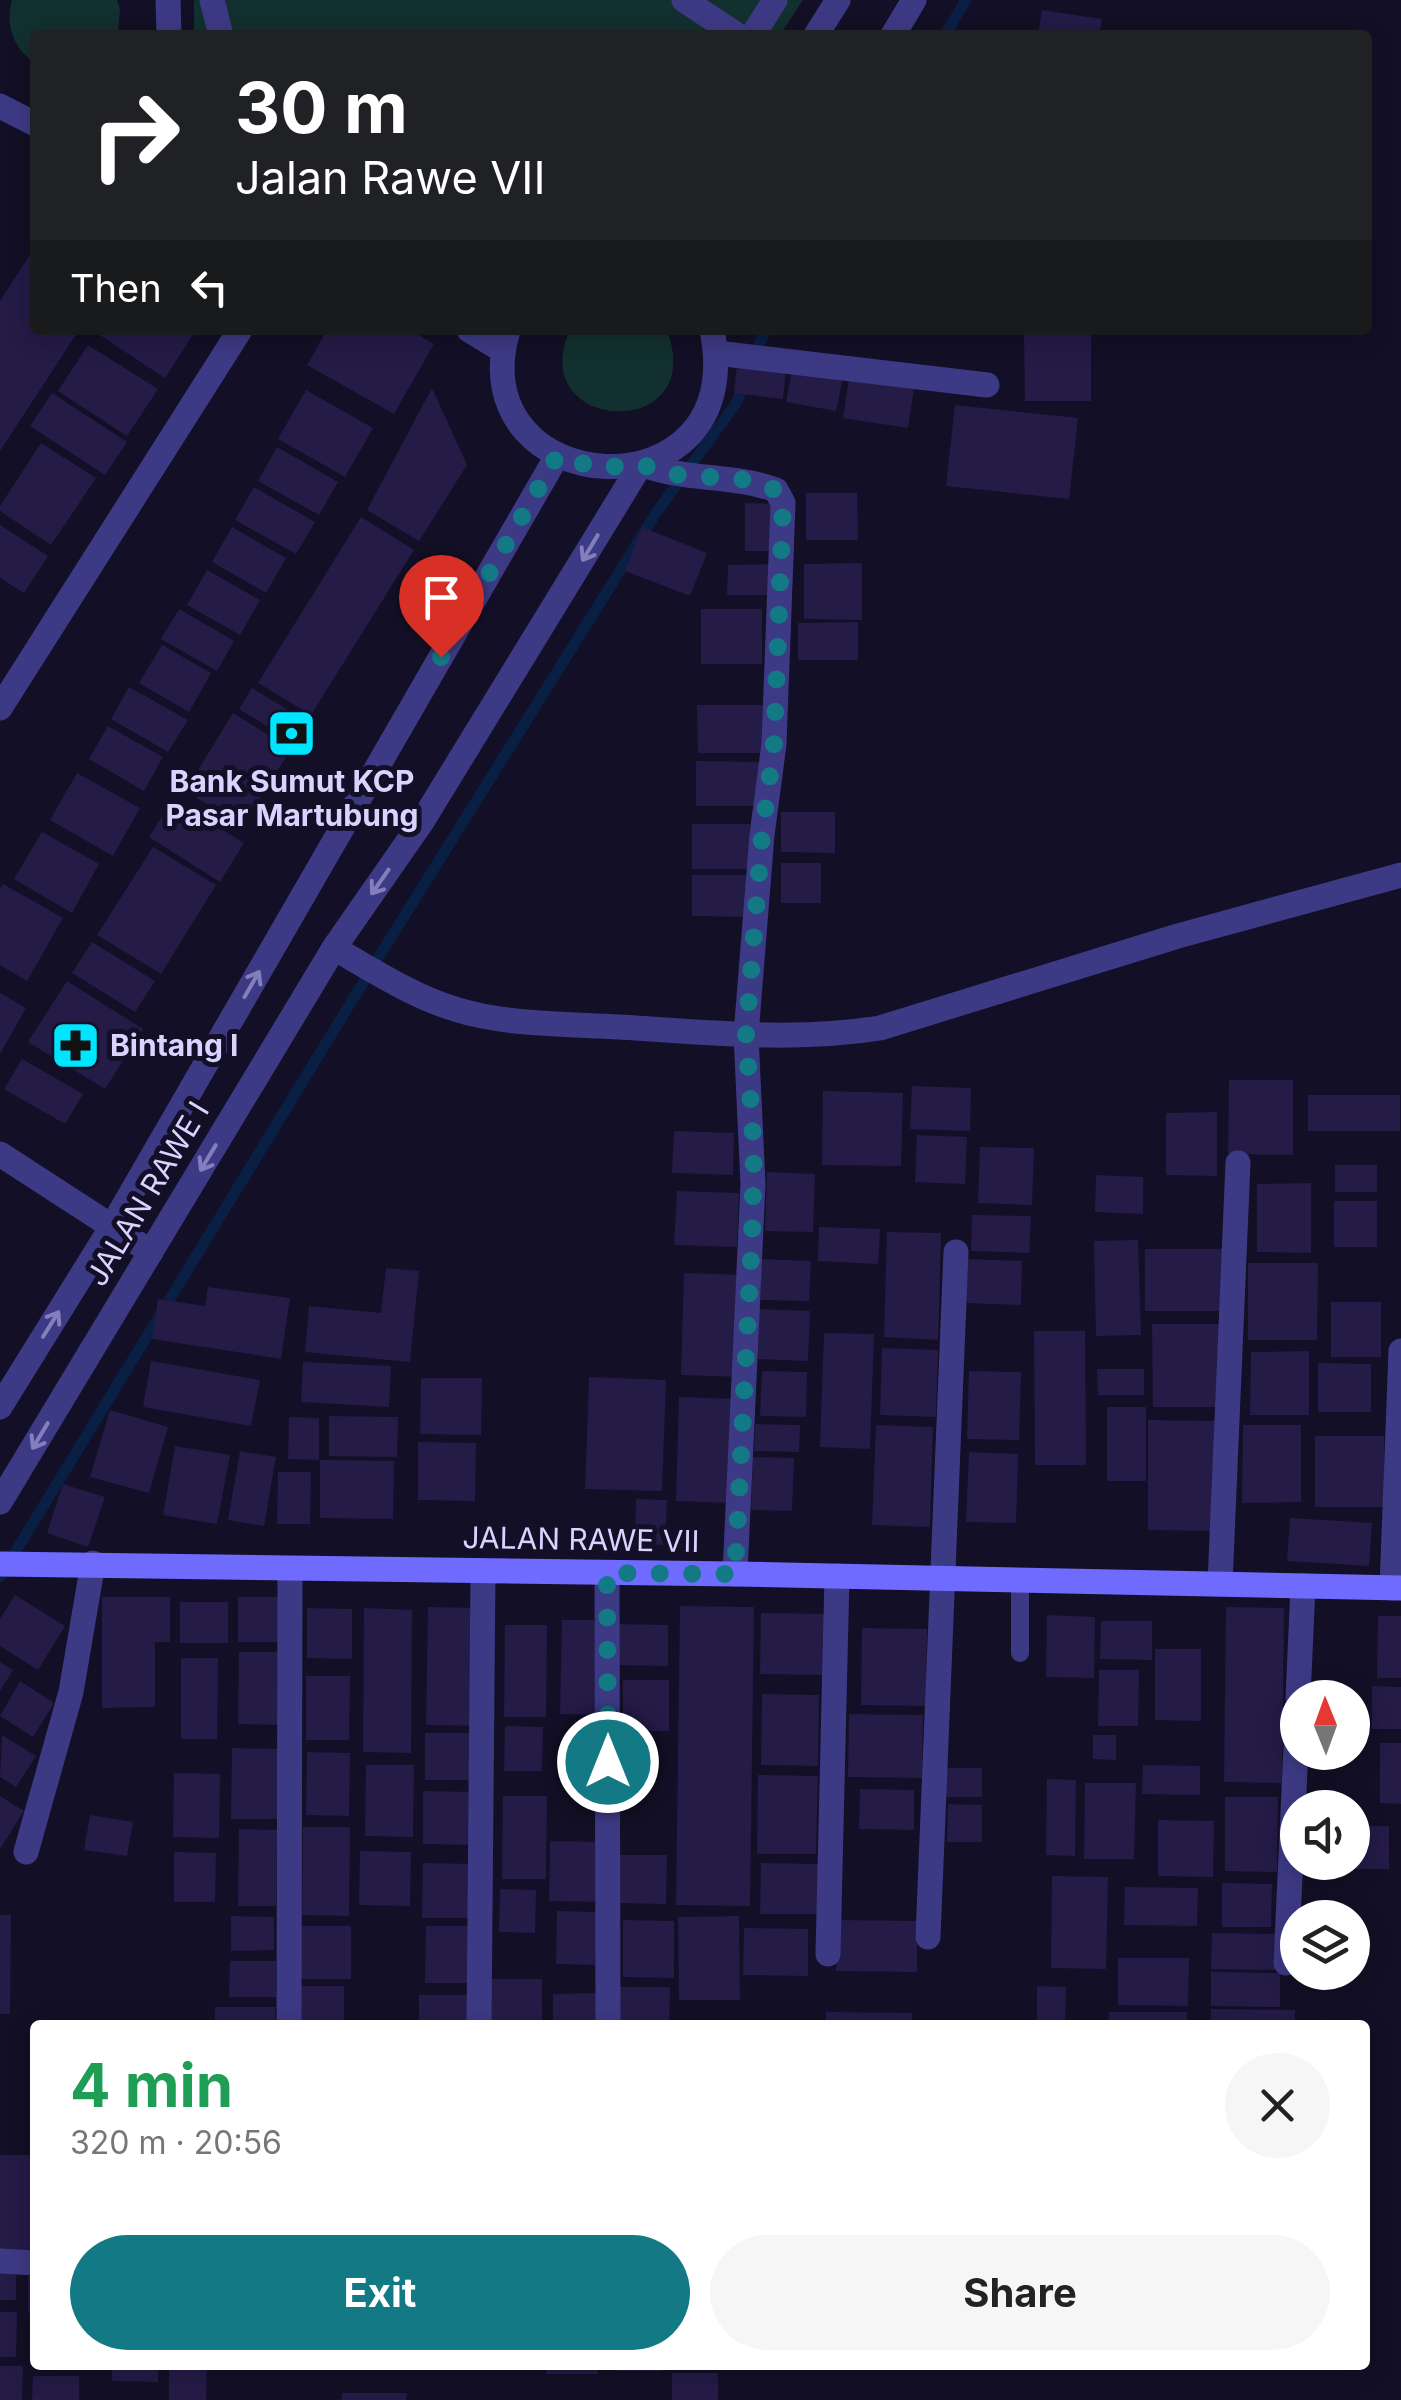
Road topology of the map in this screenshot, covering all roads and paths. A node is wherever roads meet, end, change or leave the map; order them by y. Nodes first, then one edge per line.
1 (168, 0) edge
2 (212, 0) edge
3 (684, 0) edge
4 (776, 0) edge
5 (838, 0) edge
6 (914, 0) edge
7 (170, 30) edge
8 (220, 30) edge
9 (729, 30) edge
10 (757, 30) edge
11 (819, 30) edge
12 (896, 30) edge
13 (0, 106) edge
14 (30, 121) edge
15 (237, 335) edge
16 (505, 340) edge
17 (714, 342) edge
18 (988, 385) dead end
19 (557, 456) junction
20 (640, 464) junction
21 (0, 708) edge
22 (1401, 876) edge
23 (334, 948) junction
24 (746, 1035) junction
25 (0, 1154) edge
26 (1238, 1162) dead end
27 (111, 1228) junction
28 (151, 1252) junction
29 (956, 1252) dead end
30 (1401, 1351) edge
31 (0, 1407) edge
32 (0, 1502) edge
33 (92, 1563) junction
34 (13, 1564) edge
35 (290, 1570) junction
36 (483, 1571) junction
37 (607, 1573) junction
38 (735, 1574) junction
39 (837, 1576) junction
40 (943, 1578) junction
41 (1020, 1580) junction
42 (1220, 1584) junction
43 (1303, 1586) junction
44 (1396, 1588) edge
45 (1020, 1652) dead end
46 (1299, 1680) edge
47 (1295, 1770) edge
48 (26, 1852) dead end
49 (1289, 1900) edge
50 (928, 1937) dead end
51 (828, 1954) dead end
52 (289, 2020) edge
53 (479, 2020) edge
54 (608, 2020) edge
55 (0, 2261) edge
56 (30, 2262) edge

1 - 7 street
2 - 8 street
3 - 9 street
4 - 10 street
5 - 11 street
6 - 12 street
13 - 14 street
15 - 21 street
16 - 19 street
17 - 18 street
17 - 20 street
19 - 20 street
27 -> 19 street, JALAN RAWE I
20 -> 23 street, JALAN RAWE I
20 - 24 street
22 - 24 street
23 - 24 street
23 -> 28 street, JALAN RAWE I
24 - 38 street
25 - 27 street
26 - 42 street
27 - 28 street
31 -> 27 street, JALAN RAWE I
28 -> 32 street, JALAN RAWE I
29 - 40 street
30 - 44 street
33 - 34 main road, JALAN RAWE VII
33 - 35 main road, JALAN RAWE VII
33 - 48 street
35 - 36 main road, JALAN RAWE VII
35 - 52 street
36 - 37 main road, JALAN RAWE VII
36 - 53 street
37 - 38 main road, JALAN RAWE VII
37 - 54 street
38 - 39 main road, JALAN RAWE VII
39 - 40 main road, JALAN RAWE VII
39 - 51 street
40 - 41 main road, JALAN RAWE VII
40 - 50 street
41 - 42 main road, JALAN RAWE VII
41 - 45 lane
42 - 43 main road, JALAN RAWE VII
43 - 44 main road, JALAN RAWE VII
43 - 46 street
47 - 49 street
55 - 56 street

